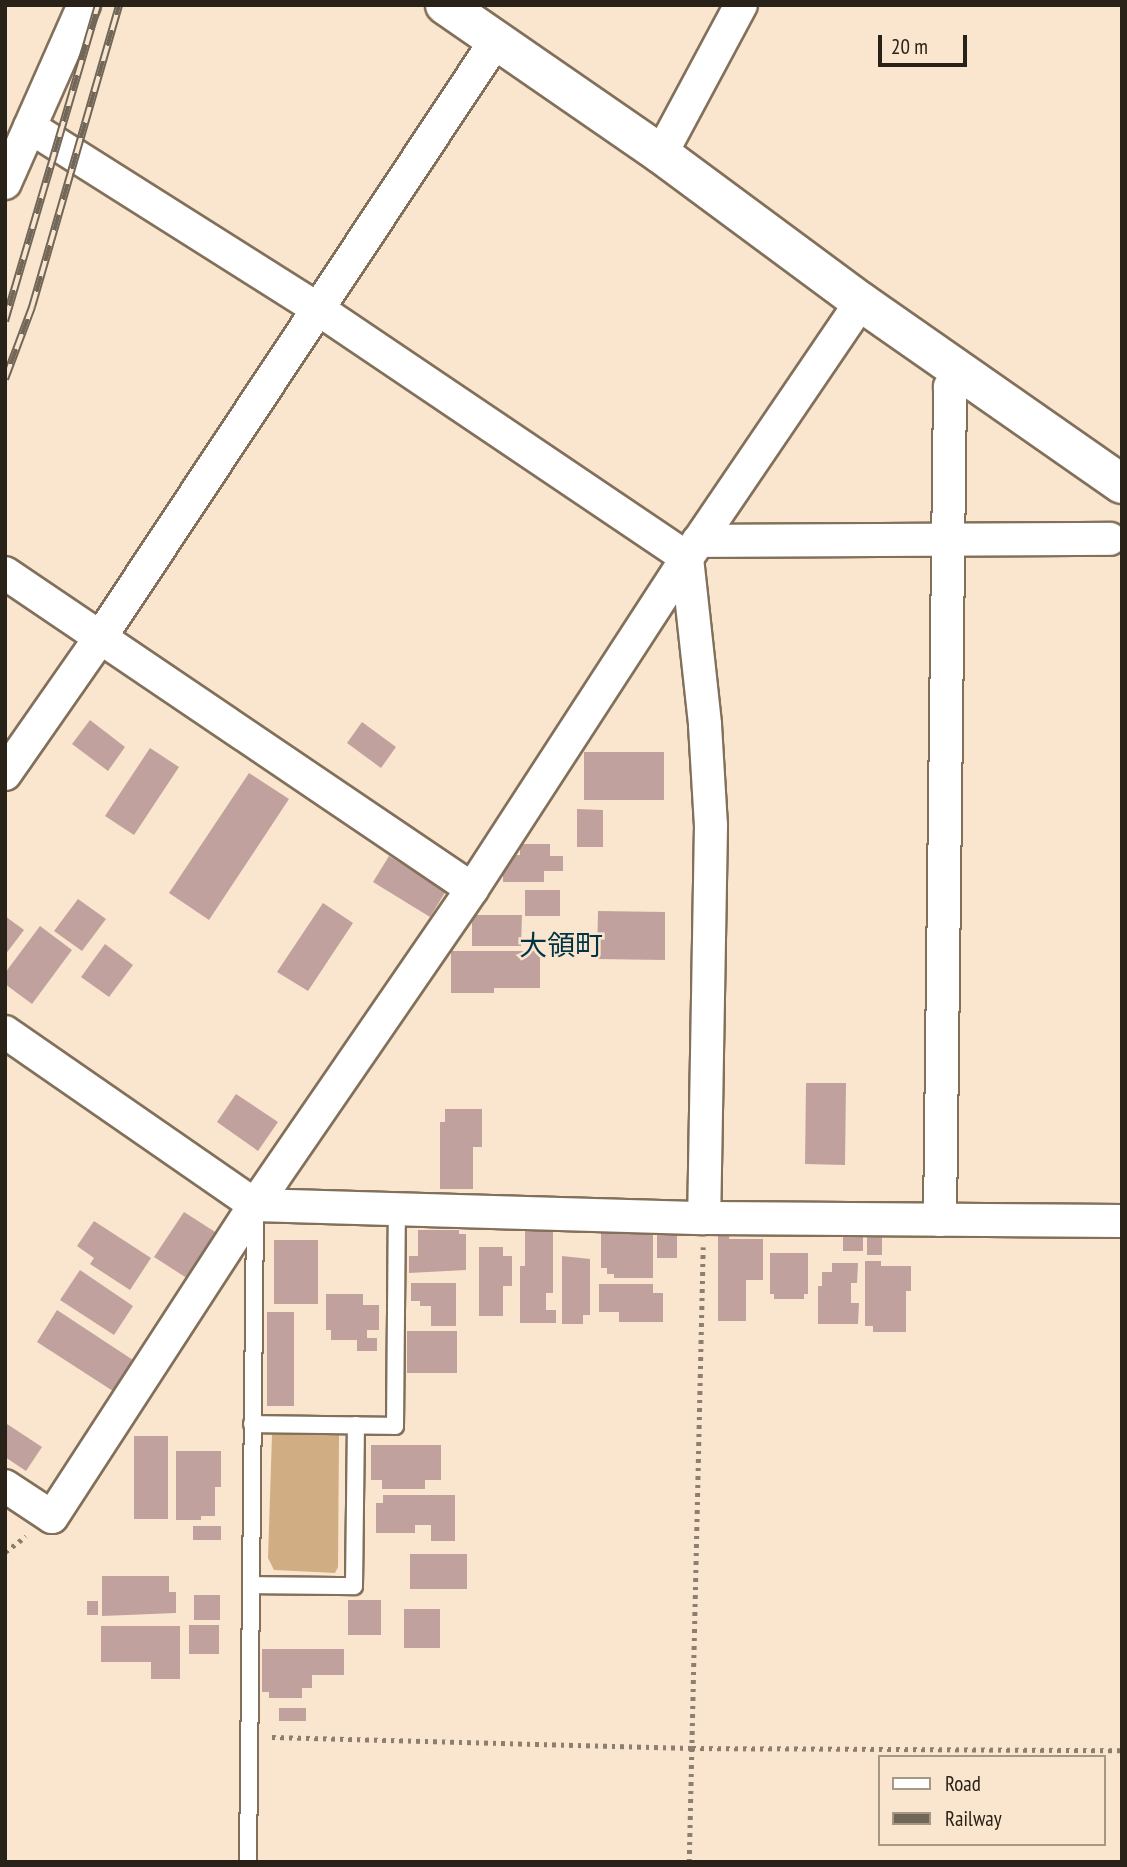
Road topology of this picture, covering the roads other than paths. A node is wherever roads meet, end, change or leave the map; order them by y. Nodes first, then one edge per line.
1 (84, 5) edge
2 (445, 5) edge
3 (741, 5) edge
4 (495, 42) junction
5 (30, 127) junction
6 (661, 154) junction
7 (5, 183) edge
8 (862, 302) junction
9 (318, 309) junction
10 (961, 372) junction
11 (1122, 484) edge
12 (1110, 539) dead end
13 (948, 540) junction
14 (692, 550) junction
15 (5, 573) edge
16 (100, 638) junction
17 (5, 774) edge
18 (472, 889) junction
19 (5, 1031) edge
20 (255, 1205) junction
21 (397, 1209) junction
22 (704, 1218) junction
23 (940, 1220) junction
24 (1122, 1221) edge
25 (253, 1424) junction
26 (356, 1425) junction
27 (5, 1486) edge
28 (251, 1585) junction
29 (248, 1862) edge

1 - 5 street
2 - 4 street
3 - 6 street
4 - 6 street
4 - 9 street
5 - 7 street
5 - 9 street
6 - 8 street
8 - 10 street
8 - 14 street
9 - 14 street
9 - 16 street
10 - 11 street
10 - 13 street
12 - 13 street
13 - 14 street
13 - 23 street
14 - 18 street
14 - 22 street
15 - 16 street
16 - 17 street
16 - 18 street
18 - 20 street
19 - 20 street
20 - 21 street
20 - 25 lane
20 - 27 street
21 - 22 street
21 - 26 lane
22 - 23 street
23 - 24 street
25 - 26 lane
25 - 28 lane
26 - 28 lane
28 - 29 lane

